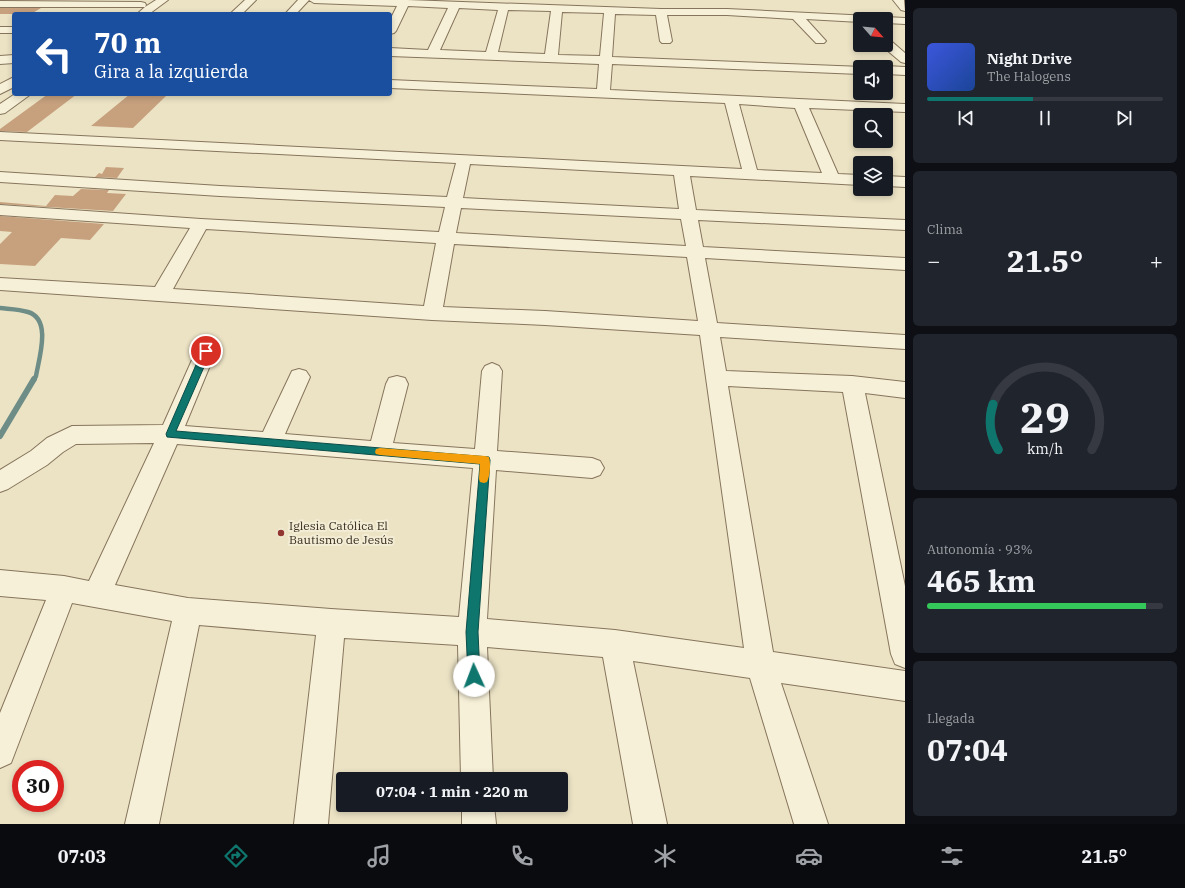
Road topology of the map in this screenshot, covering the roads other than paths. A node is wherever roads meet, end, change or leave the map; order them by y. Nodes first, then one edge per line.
1 (163, 0) edge
2 (251, 0) edge
3 (304, 0) edge
4 (314, 0) edge
5 (898, 0) edge
6 (404, 3) junction
7 (0, 4) edge
8 (455, 5) junction
9 (138, 6) edge
10 (504, 6) junction
11 (848, 6) dead end
12 (557, 8) junction
13 (905, 8) edge
14 (610, 10) junction
15 (122, 12) edge
16 (237, 12) edge
17 (292, 12) edge
18 (661, 12) junction
19 (799, 12) junction
20 (853, 13) edge
21 (853, 19) edge
22 (893, 20) edge
23 (905, 21) edge
24 (392, 27) edge
25 (0, 30) edge
26 (12, 30) edge
27 (666, 41) dead end
28 (820, 41) dead end
29 (893, 49) edge
30 (392, 52) edge
31 (432, 54) junction
32 (491, 56) junction
33 (905, 58) edge
34 (551, 59) junction
35 (0, 60) edge
36 (12, 60) edge
37 (605, 61) junction
38 (0, 66) edge
39 (12, 66) edge
40 (853, 70) edge
41 (893, 70) edge
42 (905, 71) edge
43 (12, 82) edge
44 (392, 84) edge
45 (12, 89) edge
46 (0, 90) edge
47 (603, 94) junction
48 (21, 96) edge
49 (0, 97) edge
50 (731, 99) junction
51 (800, 104) junction
52 (905, 108) edge
53 (0, 110) edge
54 (0, 136) edge
55 (464, 159) junction
56 (681, 171) junction
57 (751, 174) junction
58 (0, 177) edge
59 (832, 178) junction
60 (853, 180) edge
61 (893, 181) edge
62 (905, 182) edge
63 (454, 203) junction
64 (0, 210) edge
65 (690, 215) junction
66 (201, 224) junction
67 (905, 225) edge
68 (446, 238) junction
69 (695, 252) junction
70 (905, 264) edge
71 (0, 284) edge
72 (161, 294) junction
73 (432, 313) junction
74 (709, 330) junction
75 (905, 342) edge
76 (206, 351) dead end
77 (492, 370) dead end
78 (299, 377) dead end
79 (716, 378) junction
80 (397, 384) dead end
81 (852, 384) junction
82 (905, 390) edge
83 (170, 434) junction
84 (270, 443) junction
85 (379, 452) junction
86 (485, 460) junction
87 (592, 468) dead end
88 (0, 482) edge
89 (0, 583) edge
90 (64, 589) junction
91 (97, 594) junction
92 (188, 611) junction
93 (331, 623) junction
94 (472, 632) junction
95 (615, 644) junction
96 (905, 654) edge
97 (761, 665) junction
98 (905, 686) edge
99 (0, 752) edge
100 (478, 772) edge
101 (478, 812) edge
102 (142, 824) edge
103 (311, 824) edge
104 (479, 824) edge
105 (650, 824) edge
106 (811, 824) edge

1 - 9 street
2 - 16 street
3 - 17 street
4 - 6 street
5 - 13 street
6 - 8 street
6 - 24 street
7 - 9 street
8 - 10 street
8 - 31 street
9 - 15 street
10 - 12 street
10 - 32 street
11 - 20 street
12 - 14 street
12 - 34 street
14 - 18 street
14 - 37 street
18 - 19 street
18 - 27 street
19 - 21 street
19 - 28 street
22 - 23 street
25 - 26 street
29 - 33 street
30 - 31 street
31 - 32 street
32 - 34 street
34 - 37 street
35 - 36 street
37 - 40 street
37 - 47 street
38 - 39 street
41 - 42 street
43 - 46 street
44 - 47 street
45 - 49 street
47 - 50 street
48 - 53 street
50 - 51 street
50 - 57 street
51 - 52 street
51 - 59 street
54 - 55 street
55 - 56 street
55 - 63 street
56 - 57 street
56 - 65 street
57 - 59 street
58 - 63 street
59 - 60 street
61 - 62 street
63 - 65 street
63 - 68 street
64 - 66 street
65 - 67 street
65 - 69 street
66 - 68 street
66 - 72 street
68 - 69 street
68 - 73 street
69 - 70 street
69 - 74 street
71 - 72 street
72 - 73 street
73 - 74 street
74 - 75 street
74 - 79 street
76 - 83 street
77 - 86 street
78 - 84 street
79 - 81 street
79 - 97 street
80 - 85 street
81 - 82 street
81 - 96 street
83 - 84 street
83 - 88 street
83 - 91 street
84 - 85 street
85 - 86 street
86 - 87 street
86 - 94 street
89 - 90 street
90 - 91 street
90 - 99 street
91 - 92 street
92 - 93 street
92 - 102 street
93 - 94 street
93 - 103 street
94 - 95 street
94 - 100 street
95 - 97 street
95 - 105 street
97 - 98 street
97 - 106 street
101 - 104 street

